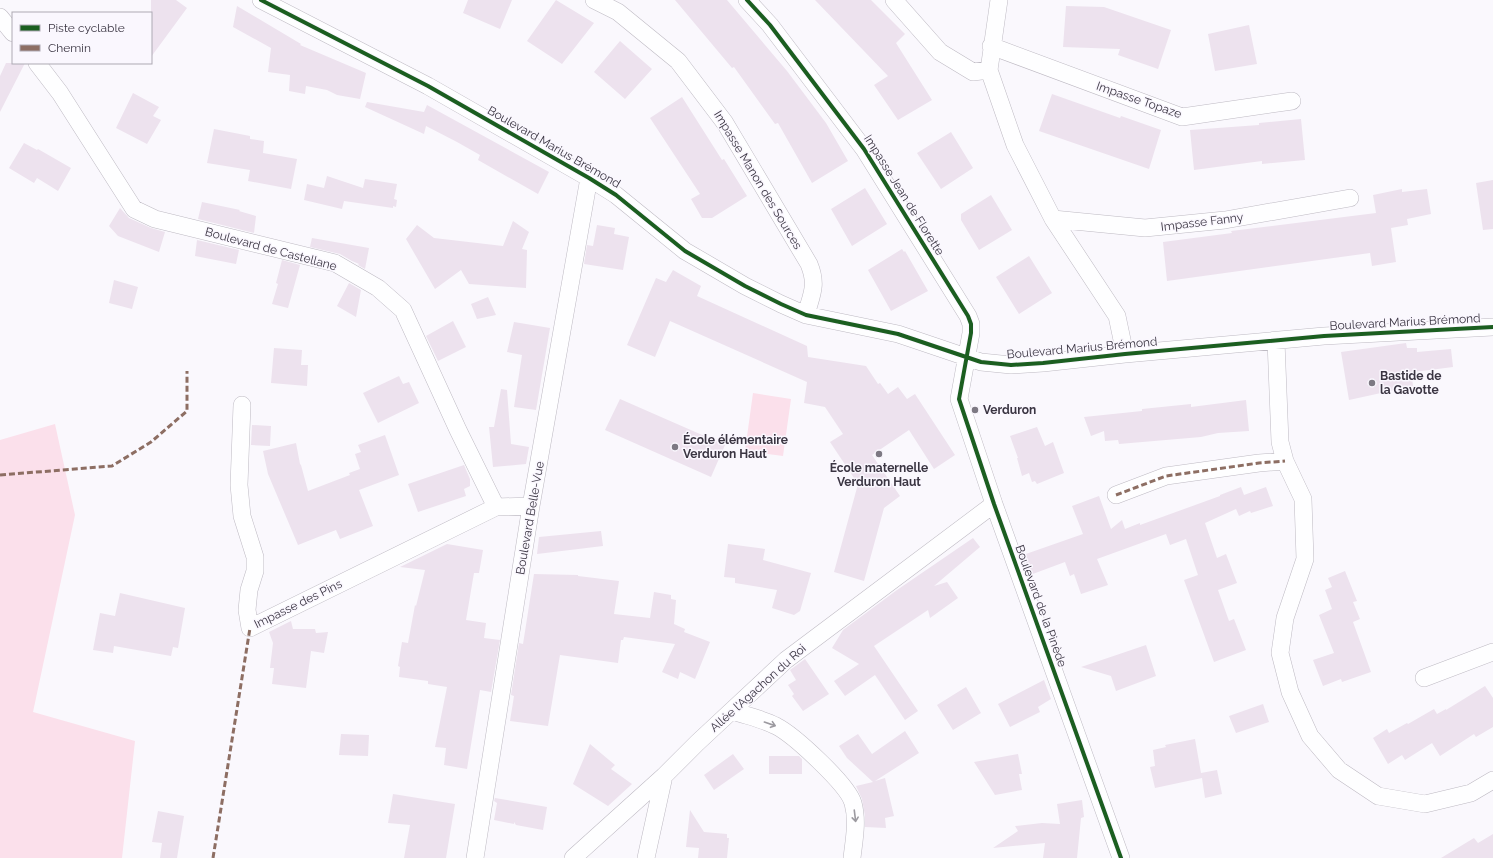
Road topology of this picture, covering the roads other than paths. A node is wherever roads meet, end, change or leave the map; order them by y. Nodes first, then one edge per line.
1 (261, 0) edge
2 (594, 0) edge
3 (747, 0) edge
4 (894, 0) edge
5 (999, 0) edge
6 (0, 17) edge
7 (12, 32) edge
8 (991, 46) junction
9 (37, 64) edge
10 (988, 70) junction
11 (1292, 101) dead end
12 (589, 178) junction
13 (1350, 198) dead end
14 (1053, 219) junction
15 (806, 315) junction
16 (1493, 327) edge
17 (1276, 341) junction
18 (1125, 354) junction
19 (966, 358) junction
20 (242, 405) dead end
21 (1285, 462) junction
22 (1116, 495) dead end
23 (994, 504) junction
24 (531, 506) junction
25 (496, 507) junction
26 (1493, 652) edge
27 (1424, 678) dead end
28 (733, 711) junction
29 (664, 776) junction
30 (1493, 780) edge
31 (475, 858) edge
32 (573, 858) edge
33 (646, 858) edge
34 (852, 858) edge
35 (1121, 858) edge

1 - 12 street, Boulevard Marius Brémond
2 - 15 street, Impasse Manon des Sources
3 - 19 street, Impasse Jean de Florette
4 - 10 street
5 - 8 street
6 - 7 street
8 - 10 street
8 - 11 street, Impasse Topaze
9 - 25 street, Boulevard de Castellane
10 - 14 street
12 - 15 street, Boulevard Marius Brémond
12 - 24 street, Boulevard Belle-Vue
13 - 14 street, Impasse Fanny
14 - 18 street
15 - 19 street, Boulevard Marius Brémond
16 - 17 street, Boulevard Marius Brémond
17 - 18 street, Boulevard Marius Brémond
17 - 21 street
18 - 19 street, Boulevard Marius Brémond
19 - 23 street, Boulevard de la Pinède
20 - 25 street, Impasse des Pins
21 - 22 street
21 - 30 street
23 - 28 street, Allée l'Agachon du Roi
23 - 35 street, Boulevard de la Pinède
24 - 25 street, Impasse des Pins
24 - 31 street, Boulevard Belle-Vue
26 - 27 street
28 - 29 street, Allée l'Agachon du Roi
28 -> 34 street
29 - 32 street, Allée l'Agachon du Roi
29 - 33 street

